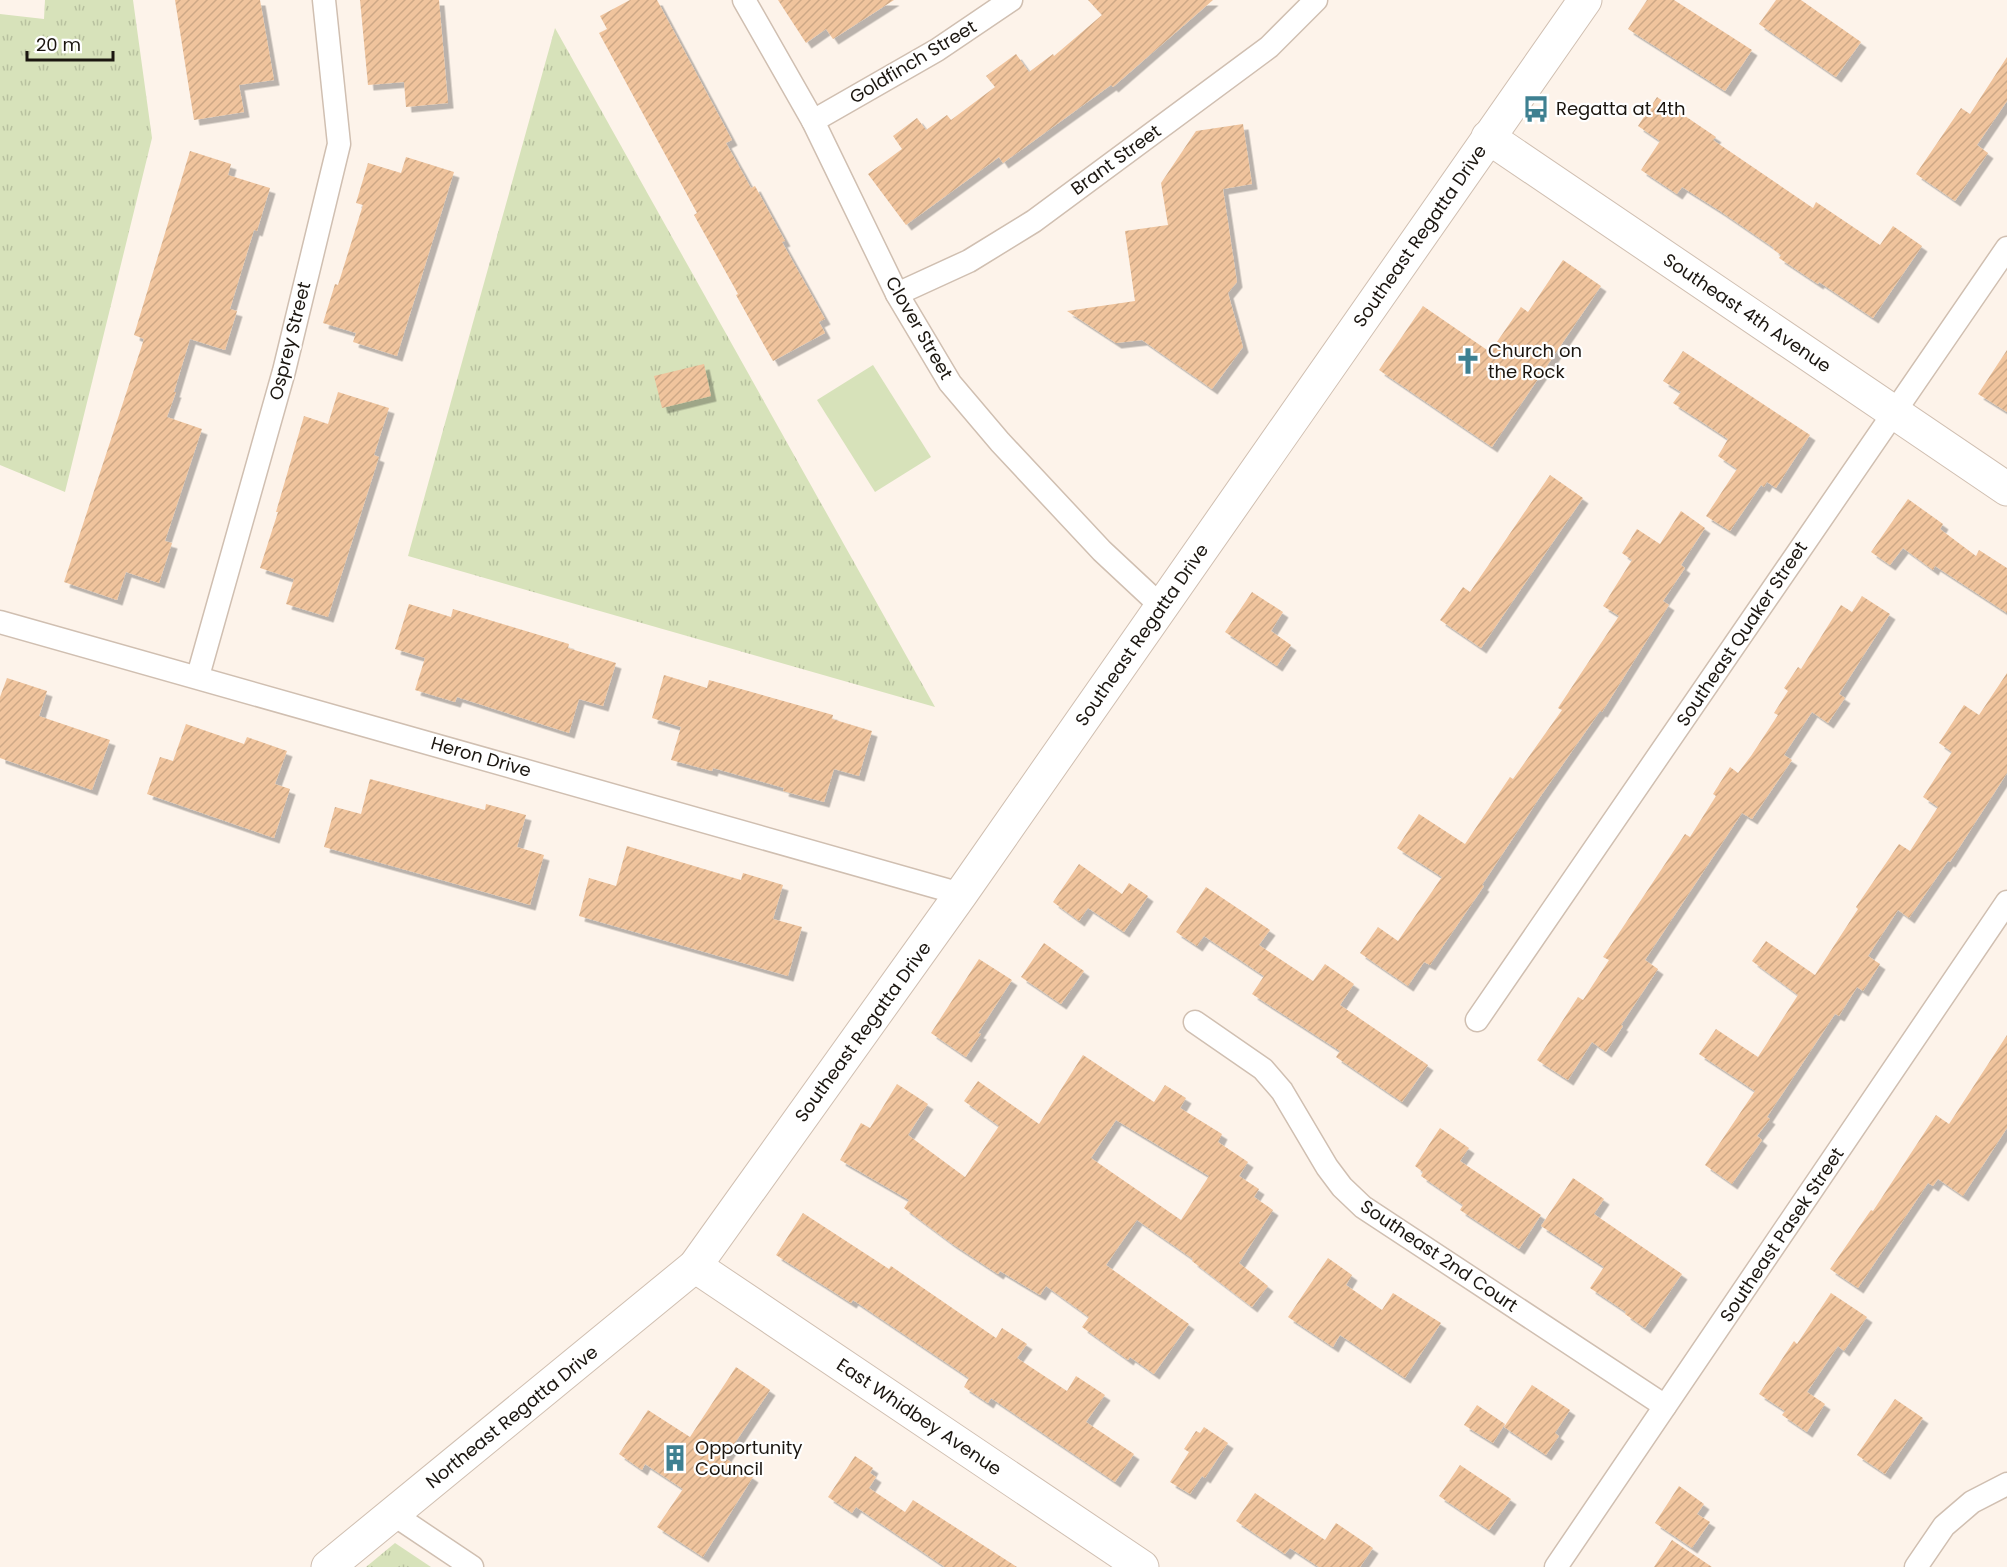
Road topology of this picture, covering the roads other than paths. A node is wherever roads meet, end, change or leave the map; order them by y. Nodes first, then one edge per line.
1 (324, 0) edge
2 (744, 0) edge
3 (1011, 0) edge
4 (1316, 0) edge
5 (1585, 0) edge
6 (813, 121) junction
7 (1488, 137) junction
8 (2007, 248) edge
9 (897, 294) junction
10 (1894, 412) junction
11 (2007, 489) edge
12 (1162, 607) junction
13 (0, 622) edge
14 (198, 676) junction
15 (961, 894) junction
16 (2007, 902) edge
17 (1477, 1020) dead end
18 (1195, 1022) dead end
19 (695, 1266) junction
20 (1665, 1406) junction
21 (2007, 1484) edge
22 (393, 1514) junction
23 (328, 1567) edge
24 (472, 1567) edge
25 (1142, 1567) edge
26 (1556, 1567) edge
27 (1916, 1567) edge

1 - 14 street, Osprey Street
2 - 6 street, Clover Street
3 - 6 street, Goldfinch Street
4 - 9 street, Brant Street
5 - 7 main road, Southeast Regatta Drive
6 - 9 street, Clover Street
7 - 10 main road, Southeast 4th Avenue
7 - 12 main road, Southeast Regatta Drive
8 - 10 street, Southeast Quaker Street
9 - 12 street, Clover Street
10 - 11 main road, Southeast 4th Avenue
10 - 17 street, Southeast Quaker Street
12 - 15 main road, Southeast Regatta Drive
13 - 14 street, Heron Drive
14 - 15 street, Heron Drive
15 - 19 main road, Southeast Regatta Drive
16 - 20 street, Southeast Pasek Street
18 - 20 street, Southeast 2nd Court
19 - 22 main road, Northeast Regatta Drive
19 - 25 main road, East Whidbey Avenue
20 - 26 street, Southeast Pasek Street
21 - 27 street
22 - 23 main road, Northeast Regatta Drive
22 - 24 street

